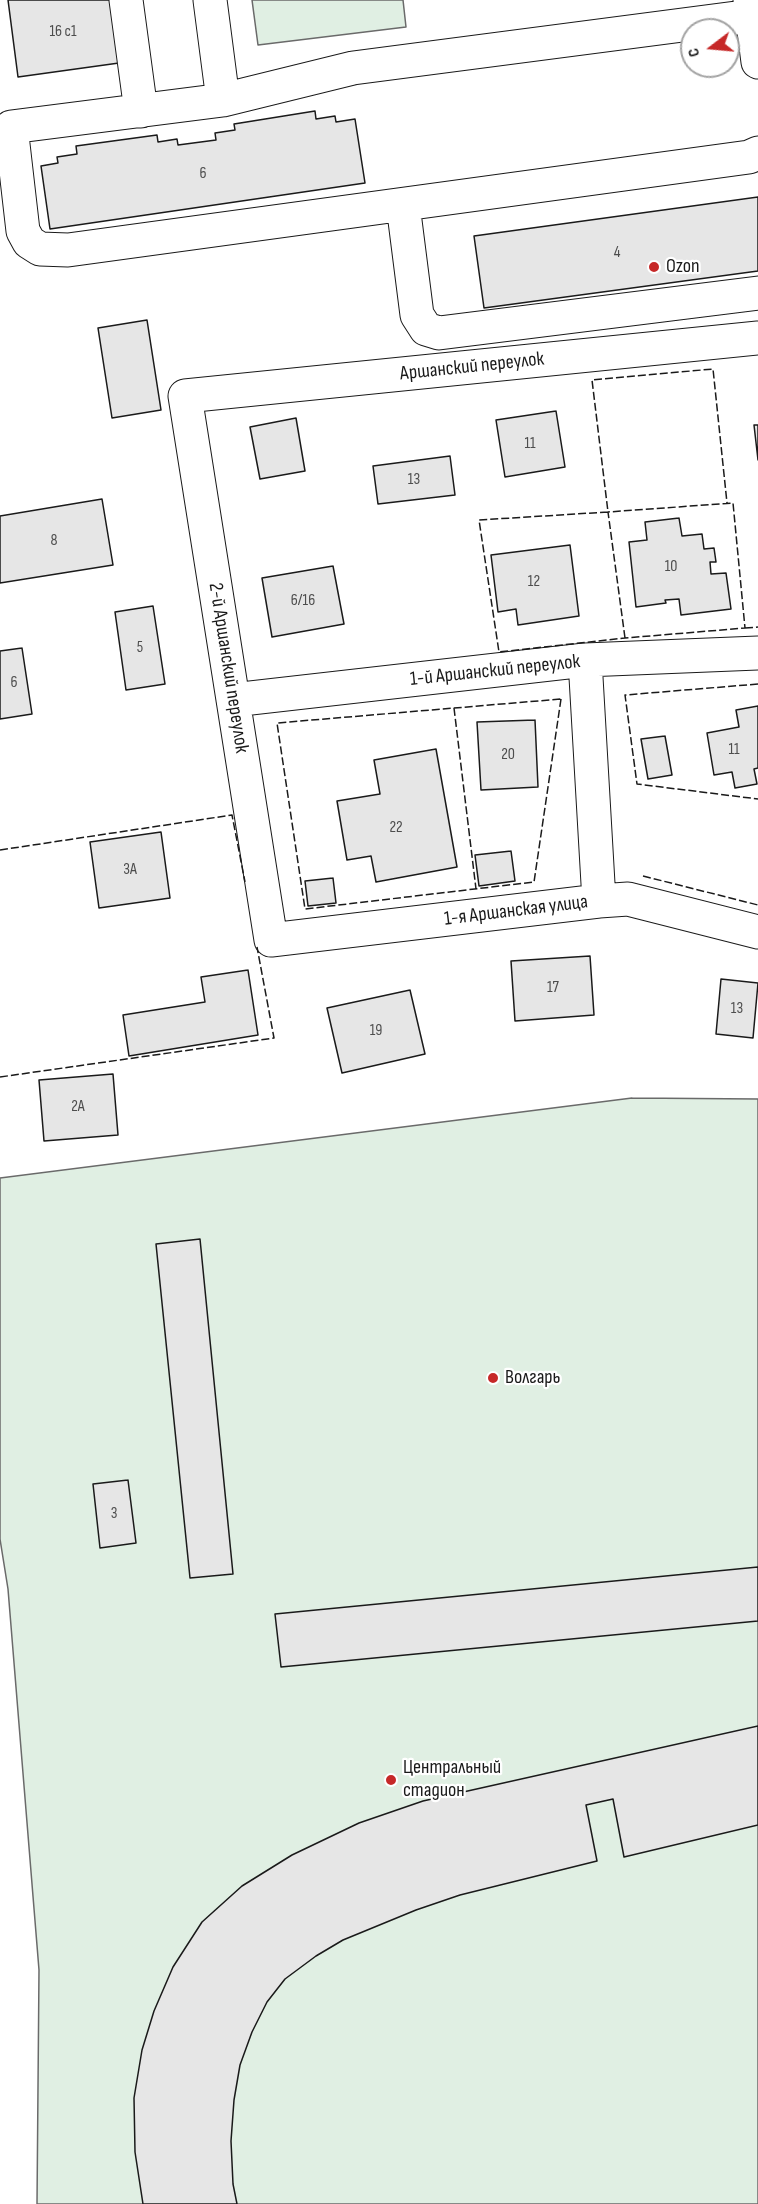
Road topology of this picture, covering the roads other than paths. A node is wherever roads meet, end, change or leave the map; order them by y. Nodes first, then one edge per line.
1 (126, 0) edge
2 (210, 0) edge
3 (751, 8) edge
4 (758, 62) edge
5 (223, 100) junction
6 (141, 111) junction
7 (5, 128) edge
8 (758, 153) edge
9 (403, 205) junction
10 (758, 293) edge
11 (758, 338) edge
12 (185, 396) joint
13 (758, 653) edge
14 (585, 660) junction
15 (233, 700) junction
16 (599, 901) junction
17 (758, 932) edge
18 (271, 940) joint

1 - 6 street
2 - 5 street
3 - 4 street
3 - 5 street
5 - 6 street
6 - 7 street
7 - 9 street
8 - 9 street
9 - 10 street
11 - 12 street, Аршанский переулок
12 - 15 street, 2-й Аршанский переулок
13 - 14 street, 1-й Аршанский переулок
14 - 15 street, 1-й Аршанский переулок
14 - 16 street
15 - 18 street, 2-й Аршанский переулок
16 - 17 street, 1-я Аршанская улица
16 - 18 street, 1-я Аршанская улица

